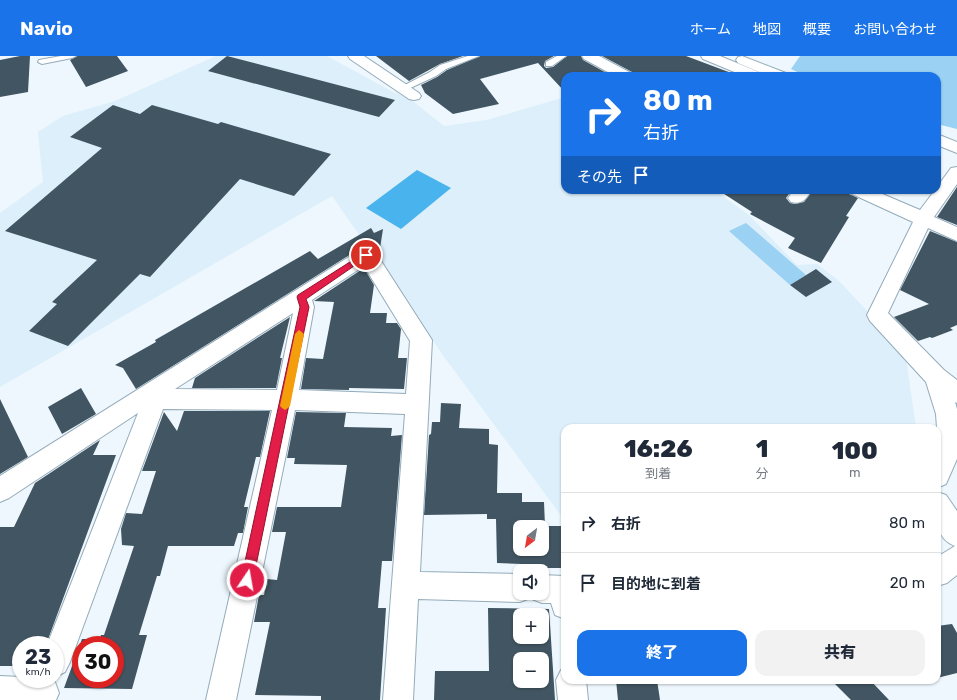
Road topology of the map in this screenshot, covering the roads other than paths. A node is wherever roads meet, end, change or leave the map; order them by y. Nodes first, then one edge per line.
1 (72, 56) edge
2 (355, 56) edge
3 (475, 56) edge
4 (562, 56) edge
5 (589, 56) edge
6 (708, 56) edge
7 (734, 56) edge
8 (42, 62) dead end
9 (549, 64) dead end
10 (619, 72) edge
11 (746, 72) edge
12 (772, 72) edge
13 (408, 92) joint
14 (941, 141) edge
15 (941, 145) edge
16 (957, 149) edge
17 (957, 172) edge
18 (867, 194) edge
19 (924, 219) junction
20 (957, 234) edge
21 (301, 297) junction
22 (936, 377) junction
23 (957, 393) edge
24 (152, 396) junction
25 (286, 400) junction
26 (417, 404) junction
27 (941, 467) edge
28 (0, 490) edge
29 (941, 510) edge
30 (957, 534) edge
31 (957, 559) edge
32 (941, 570) edge
33 (406, 585) junction
34 (513, 588) edge
35 (549, 589) edge
36 (561, 590) edge
37 (64, 637) edge
38 (571, 684) edge
39 (0, 691) edge
40 (44, 691) edge
41 (221, 700) edge
42 (398, 700) edge
43 (573, 700) edge

1 - 8 lane
2 - 13 street
3 - 13 lane
4 - 9 lane
5 - 10 street
6 - 11 street
7 - 12 street
14 - 16 street
15 - 16 street
17 - 19 street
18 - 19 street
19 - 20 street
19 - 22 street
21 - 24 street
21 - 25 street
21 - 26 street
22 - 23 street
22 - 27 street
24 - 25 street
24 - 28 street
24 - 37 street
25 - 26 street
25 - 41 street
26 - 33 street
29 - 30 street
31 - 32 street
33 - 34 street
33 - 42 street
35 - 36 street
38 - 43 street
39 - 40 street

